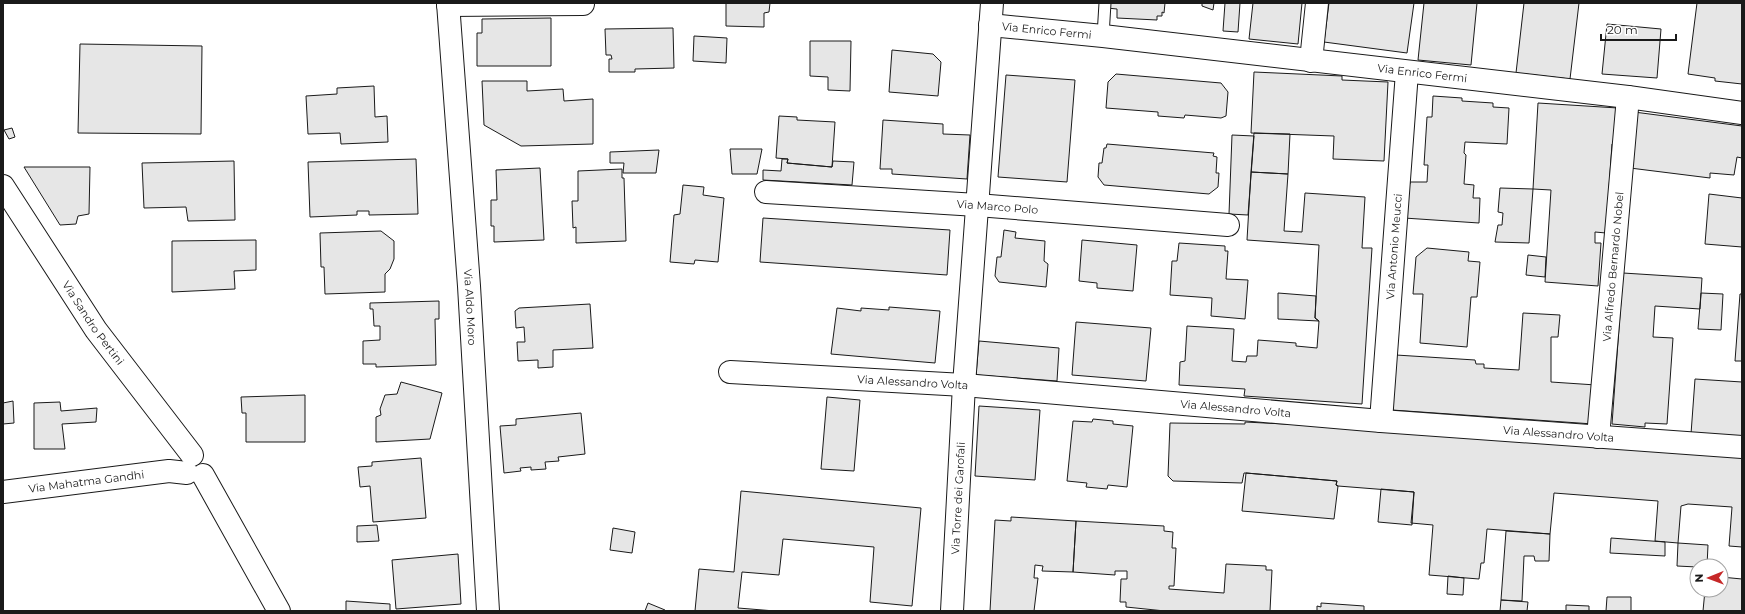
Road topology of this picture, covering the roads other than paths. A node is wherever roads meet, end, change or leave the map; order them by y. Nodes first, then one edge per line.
1 (992, 3) edge
2 (1105, 3) edge
3 (1318, 3) edge
4 (448, 4) edge
5 (583, 4) dead end
6 (990, 25) junction
7 (1103, 36) junction
8 (1311, 61) junction
9 (1407, 72) junction
10 (1628, 97) junction
11 (1742, 113) edge
12 (3, 186) edge
13 (766, 192) dead end
14 (977, 205) junction
15 (1228, 225) dead end
16 (730, 372) dead end
17 (964, 385) junction
18 (1381, 421) junction
19 (1598, 437) junction
20 (1742, 447) edge
21 (187, 467) junction
22 (3, 492) edge
23 (279, 611) edge
24 (488, 611) edge
25 (952, 611) edge

1 - 6 street, Via Torre dei Garofali
2 - 7 lane, Via Enrico Fermi
3 - 8 street
4 - 5 street
4 - 24 street, Via Aldo Moro
6 - 7 street, Via Enrico Fermi
6 - 14 street, Via Torre dei Garofali
7 - 8 street, Via Enrico Fermi
8 - 9 street, Via Enrico Fermi
9 - 10 street, Via Enrico Fermi
9 - 18 street, Via Antonio Meucci
10 - 11 street, Via Enrico Fermi
10 - 19 street, Via Alfredo Bernardo Nobel
12 - 21 street, Via Sandro Pertini
13 - 14 street, Via Marco Polo
14 - 15 street, Via Marco Polo
14 - 17 street, Via Torre dei Garofali
16 - 17 street, Via Alessandro Volta
17 - 18 street, Via Alessandro Volta
17 - 25 street, Via Torre dei Garofali
18 - 19 street, Via Alessandro Volta
19 - 20 street, Via Alessandro Volta
21 - 22 street, Via Mahatma Gandhi
21 - 23 street, Via Sandro Pertini

